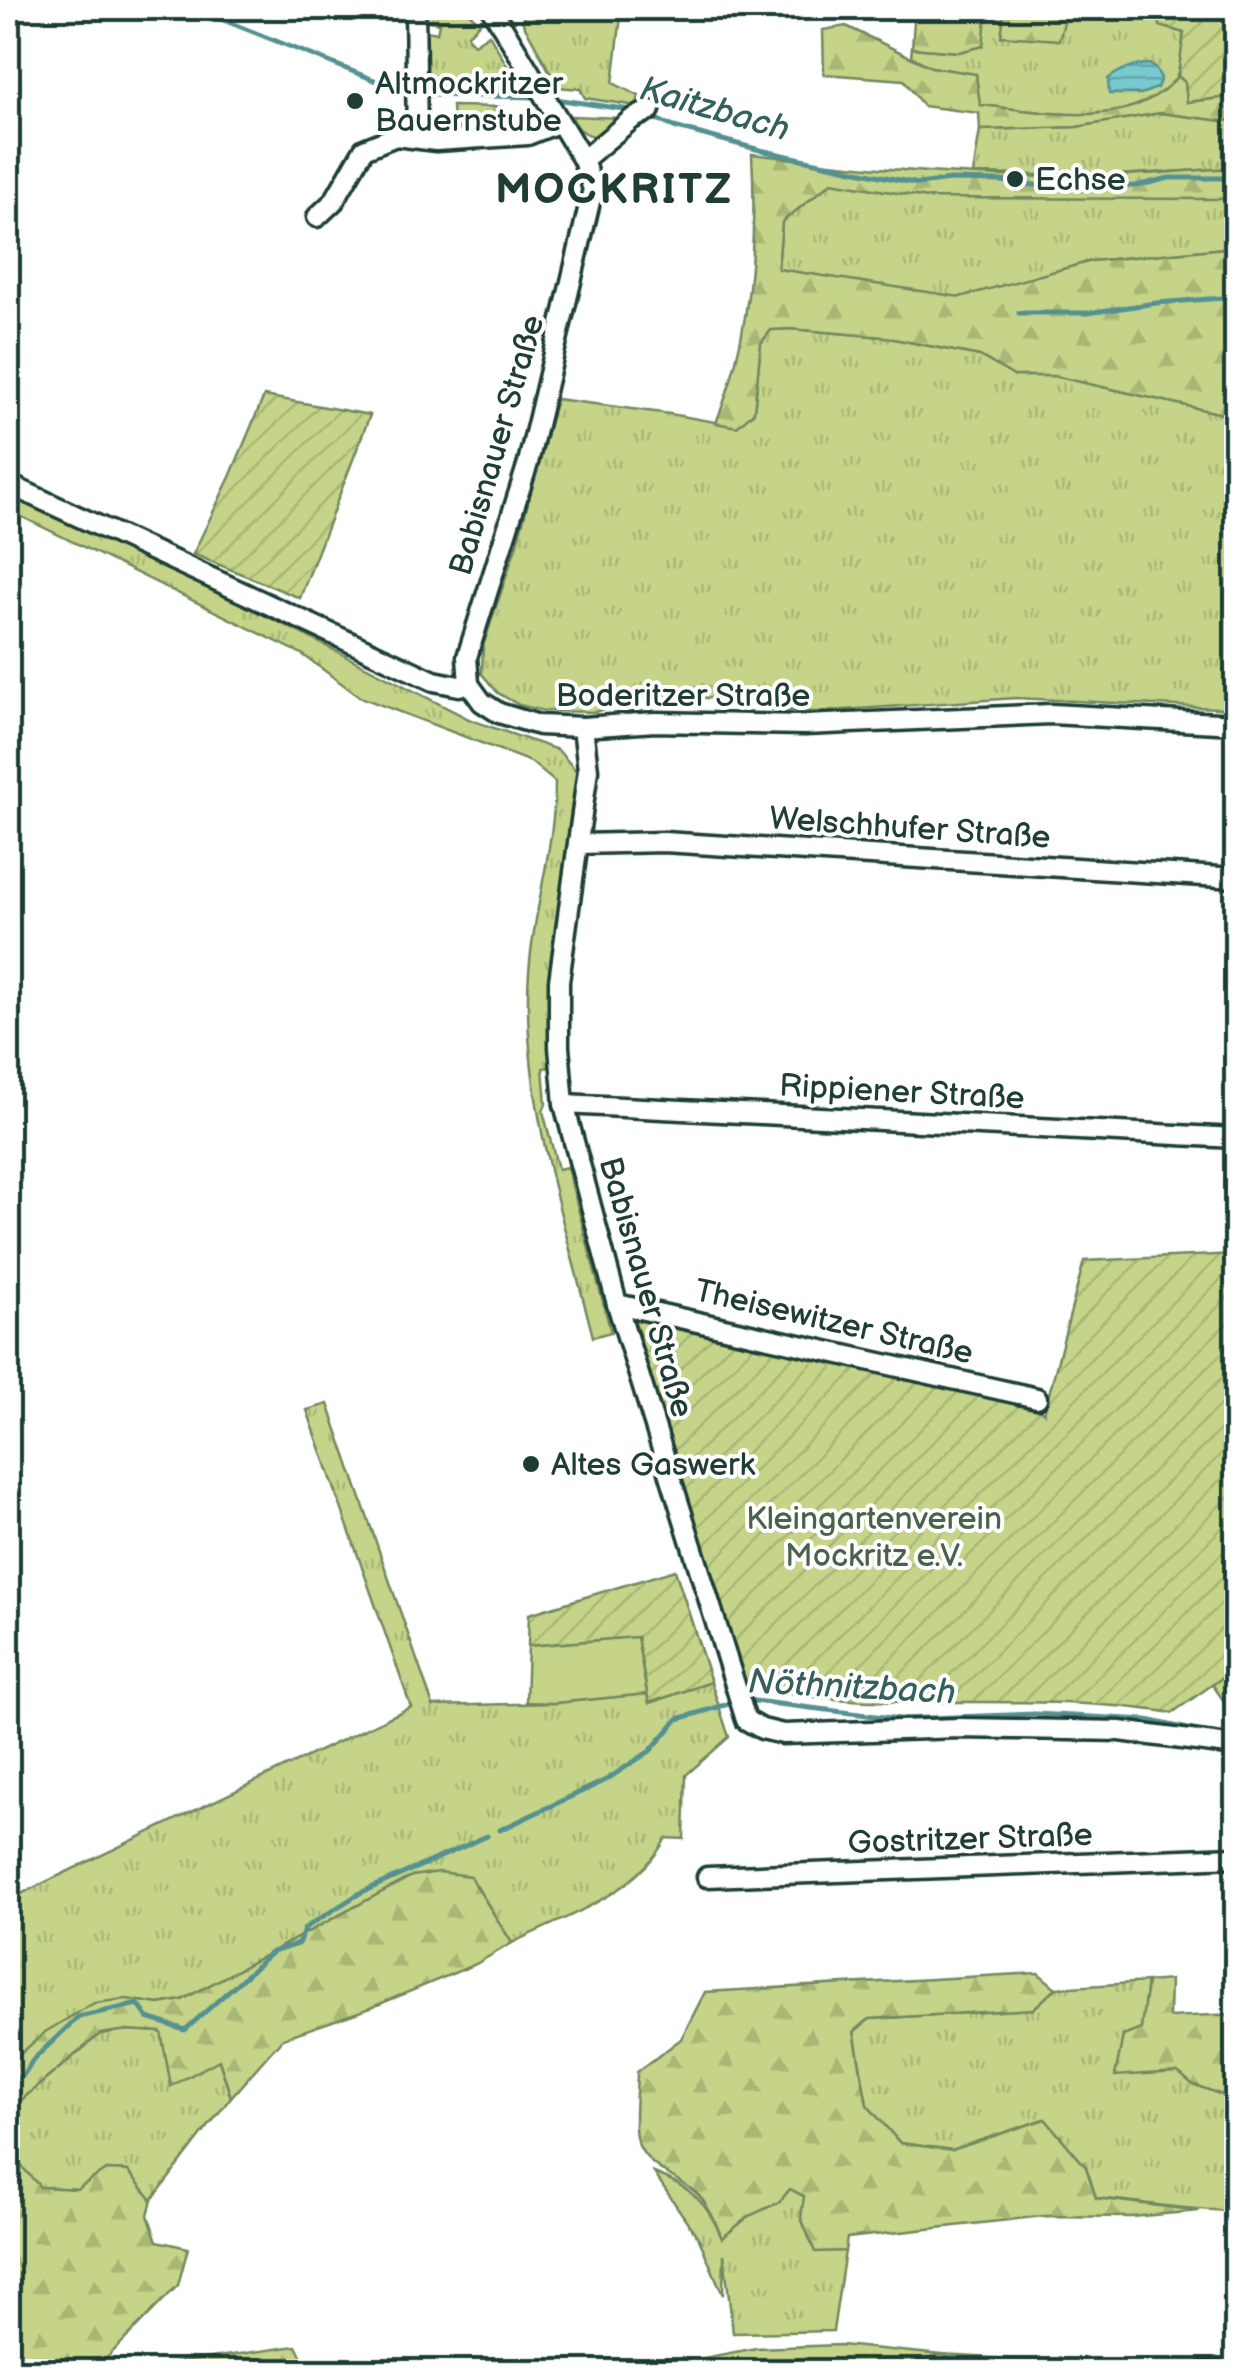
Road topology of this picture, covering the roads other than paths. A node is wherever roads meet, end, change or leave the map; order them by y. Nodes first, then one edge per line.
1 (415, 8) edge
2 (491, 8) edge
3 (642, 114) dead end
4 (558, 122) junction
5 (417, 138) junction
6 (583, 160) junction
7 (317, 217) dead end
8 (8, 484) edge
9 (470, 684) junction
10 (1236, 724) edge
11 (583, 727) junction
12 (579, 844) junction
13 (1236, 878) edge
14 (564, 1104) junction
15 (1236, 1138) edge
16 (617, 1304) junction
17 (1037, 1398) dead end
18 (1236, 1746) edge
19 (1236, 1856) edge
20 (707, 1877) dead end
21 (1204, 2371) edge
22 (1218, 2372) edge

1 - 5 street
2 - 4 street
3 - 6 street
4 - 5 street
4 - 6 street
5 - 7 street
6 - 9 street, Babisnauer Straße
8 - 9 street, Boderitzer Straße
9 - 11 street, Boderitzer Straße
10 - 11 street, Boderitzer Straße
11 - 12 street, Babisnauer Straße
12 - 13 street, Welschhufer Straße
12 - 14 street, Babisnauer Straße
14 - 15 street, Rippiener Straße
14 - 16 street, Babisnauer Straße
16 - 17 street, Theisewitzer Straße
16 - 18 street, Babisnauer Straße
19 - 20 street, Gostritzer Straße
21 - 22 street

